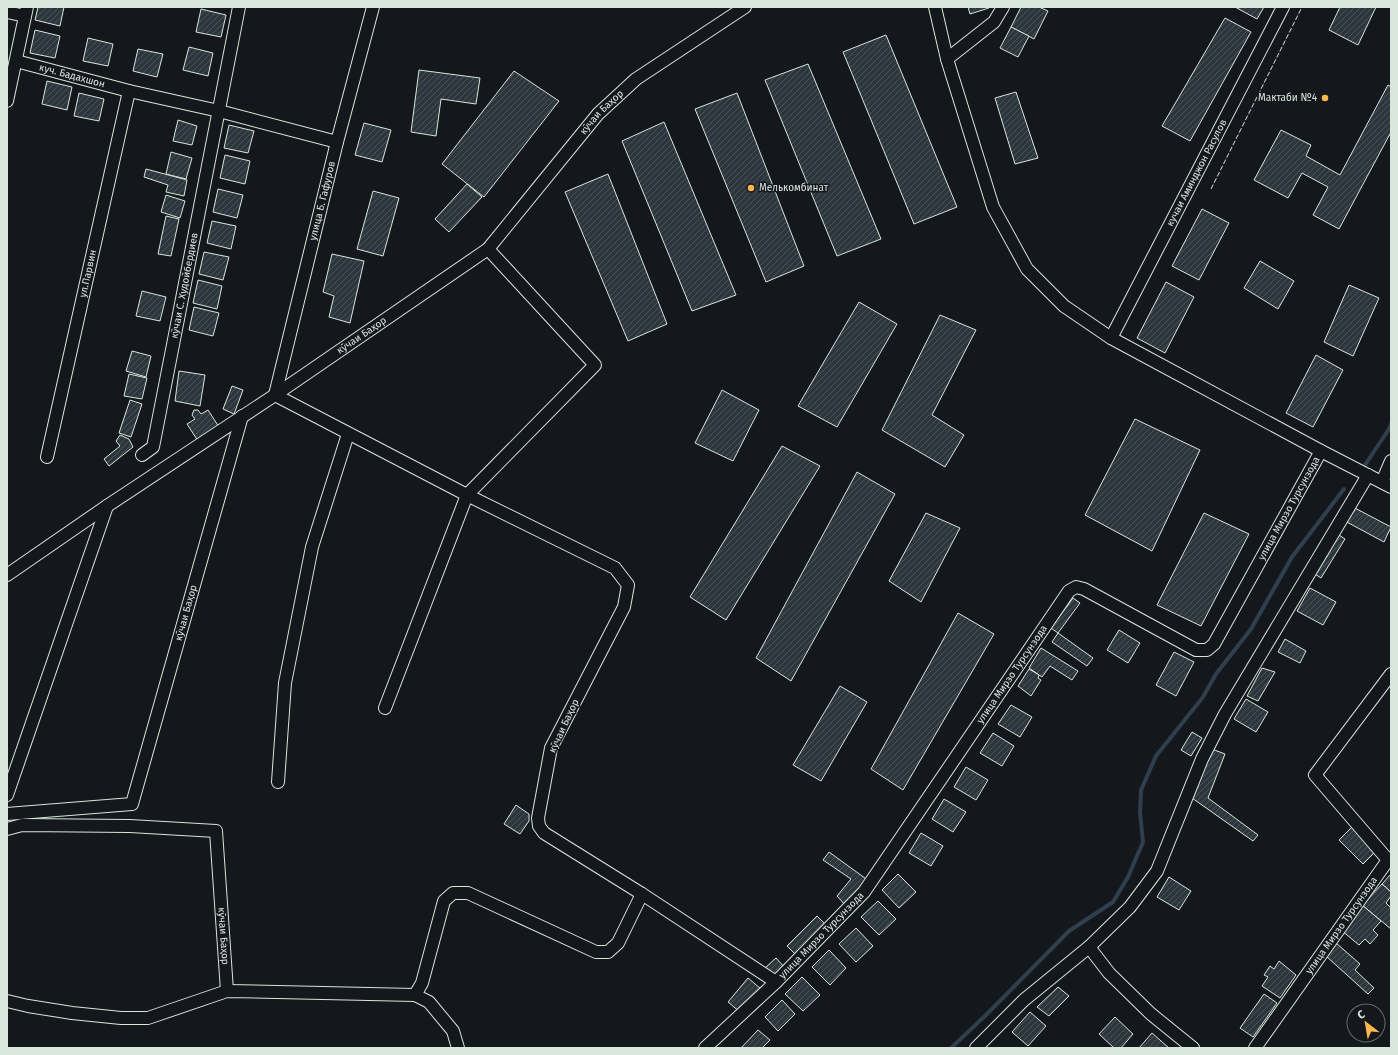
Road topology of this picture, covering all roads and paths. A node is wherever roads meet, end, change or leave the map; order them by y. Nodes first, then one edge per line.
1 (240, 7) edge
2 (373, 7) edge
3 (745, 7) edge
4 (935, 7) edge
5 (1003, 7) edge
6 (1283, 7) edge
7 (26, 11) edge
8 (7, 12) edge
9 (947, 59) junction
10 (16, 61) junction
11 (129, 91) junction
12 (7, 101) edge
13 (219, 111) junction
14 (337, 142) junction
15 (488, 249) junction
16 (1111, 338) junction
17 (275, 395) junction
18 (242, 416) junction
19 (348, 434) junction
20 (1321, 452) junction
21 (142, 455) dead end
22 (47, 457) dead end
23 (1391, 461) edge
24 (1368, 475) junction
25 (1386, 485) edge
26 (467, 495) junction
27 (107, 506) junction
28 (7, 575) edge
29 (1391, 674) edge
30 (384, 708) dead end
31 (278, 782) dead end
32 (7, 795) edge
33 (7, 814) edge
34 (7, 829) edge
35 (642, 894) junction
36 (1089, 947) junction
37 (776, 982) junction
38 (227, 991) junction
39 (415, 995) junction
40 (7, 1001) edge
41 (458, 1048) edge
42 (705, 1048) edge
43 (976, 1048) edge
44 (1193, 1048) edge
45 (1255, 1048) edge

1 - 13 street, кӯчаи С. Худойбердиев
2 - 14 street, улица Б. Гафуров
3 - 15 street, кӯчаи Баҳор
4 - 9 street
5 - 9 street
6 - 16 street, кучаи Аминджон Расулов
7 - 8 street
7 - 10 street
9 - 16 street
10 - 11 street, куч. Бадахшон
10 - 12 street
11 - 13 street
11 - 22 street, ул.Парвин
13 - 14 street
13 - 21 street, кӯчаи С. Худойбердиев
14 - 17 street, улица Б. Гафуров
15 - 17 street, кӯчаи Баҳор
15 - 26 street
16 - 20 street
17 - 18 street, кӯчаи Баҳор
17 - 19 street, кӯчаи Баҳор
18 - 27 street, кӯчаи Баҳор
18 - 33 street, кӯчаи Баҳор
19 - 26 street, кӯчаи Баҳор
19 - 31 street
20 - 24 street
20 - 37 street, улица Мирзо Турсунзода
23 - 25 street
24 - 25 street
24 - 36 street
26 - 30 street
26 - 35 street, кӯчаи Баҳор
27 - 28 street, кӯчаи Баҳор
27 - 32 street
29 - 45 street, улица Мирзо Турсунзода
34 - 38 street, кӯчаи Баҳор
35 - 37 street, кӯчаи Баҳор
35 - 39 street
36 - 43 street
36 - 44 street
37 - 42 street, улица Мирзо Турсунзода
38 - 39 street
38 - 40 street
39 - 41 street

